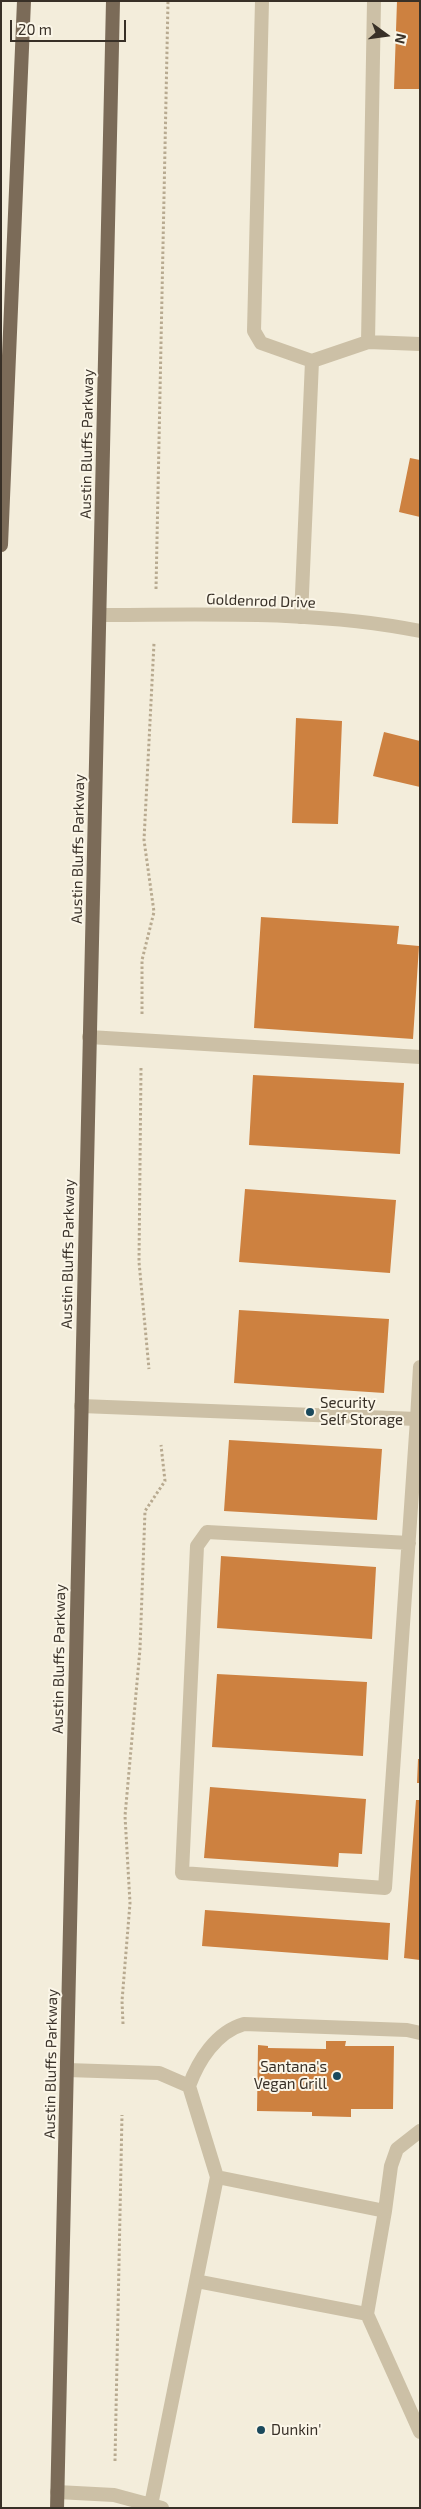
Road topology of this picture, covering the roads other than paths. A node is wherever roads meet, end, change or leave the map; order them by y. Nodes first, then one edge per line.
1 (24, 1) edge
2 (113, 1) edge
3 (262, 1) edge
4 (374, 1) edge
5 (368, 342) junction
6 (420, 344) edge
7 (5, 359) edge
8 (312, 361) junction
9 (1, 545) edge
10 (100, 615) junction
11 (301, 617) junction
12 (420, 631) edge
13 (89, 1037) junction
14 (420, 1057) edge
15 (420, 1367) edge
16 (81, 1406) junction
17 (417, 1419) junction
18 (409, 1543) junction
19 (420, 2034) edge
20 (67, 2070) junction
21 (189, 2086) junction
22 (420, 2131) edge
23 (217, 2177) junction
24 (386, 2210) junction
25 (196, 2281) junction
26 (367, 2314) junction
27 (420, 2432) edge
28 (57, 2492) junction
29 (155, 2507) edge
30 (57, 2508) edge

1 - 7 main road
2 - 10 main road, Austin Bluffs Parkway
3 - 8 street
4 - 5 street
5 - 6 street
5 - 8 street
7 - 9 main road
8 - 11 street
10 - 11 street, Goldenrod Drive
10 - 13 main road, Austin Bluffs Parkway
11 - 12 street, Goldenrod Drive
13 - 14 street
13 - 16 main road, Austin Bluffs Parkway
15 - 17 street
16 - 17 street
16 - 20 main road, Austin Bluffs Parkway
17 - 18 street
18 - 18 street
19 - 21 street
20 - 21 street
20 - 28 main road, Austin Bluffs Parkway
21 - 23 street
22 - 24 street
23 - 24 street
23 - 25 street
24 - 26 street
25 - 26 street
25 - 29 street
26 - 27 street
28 - 29 street
28 - 30 main road, Austin Bluffs Parkway

